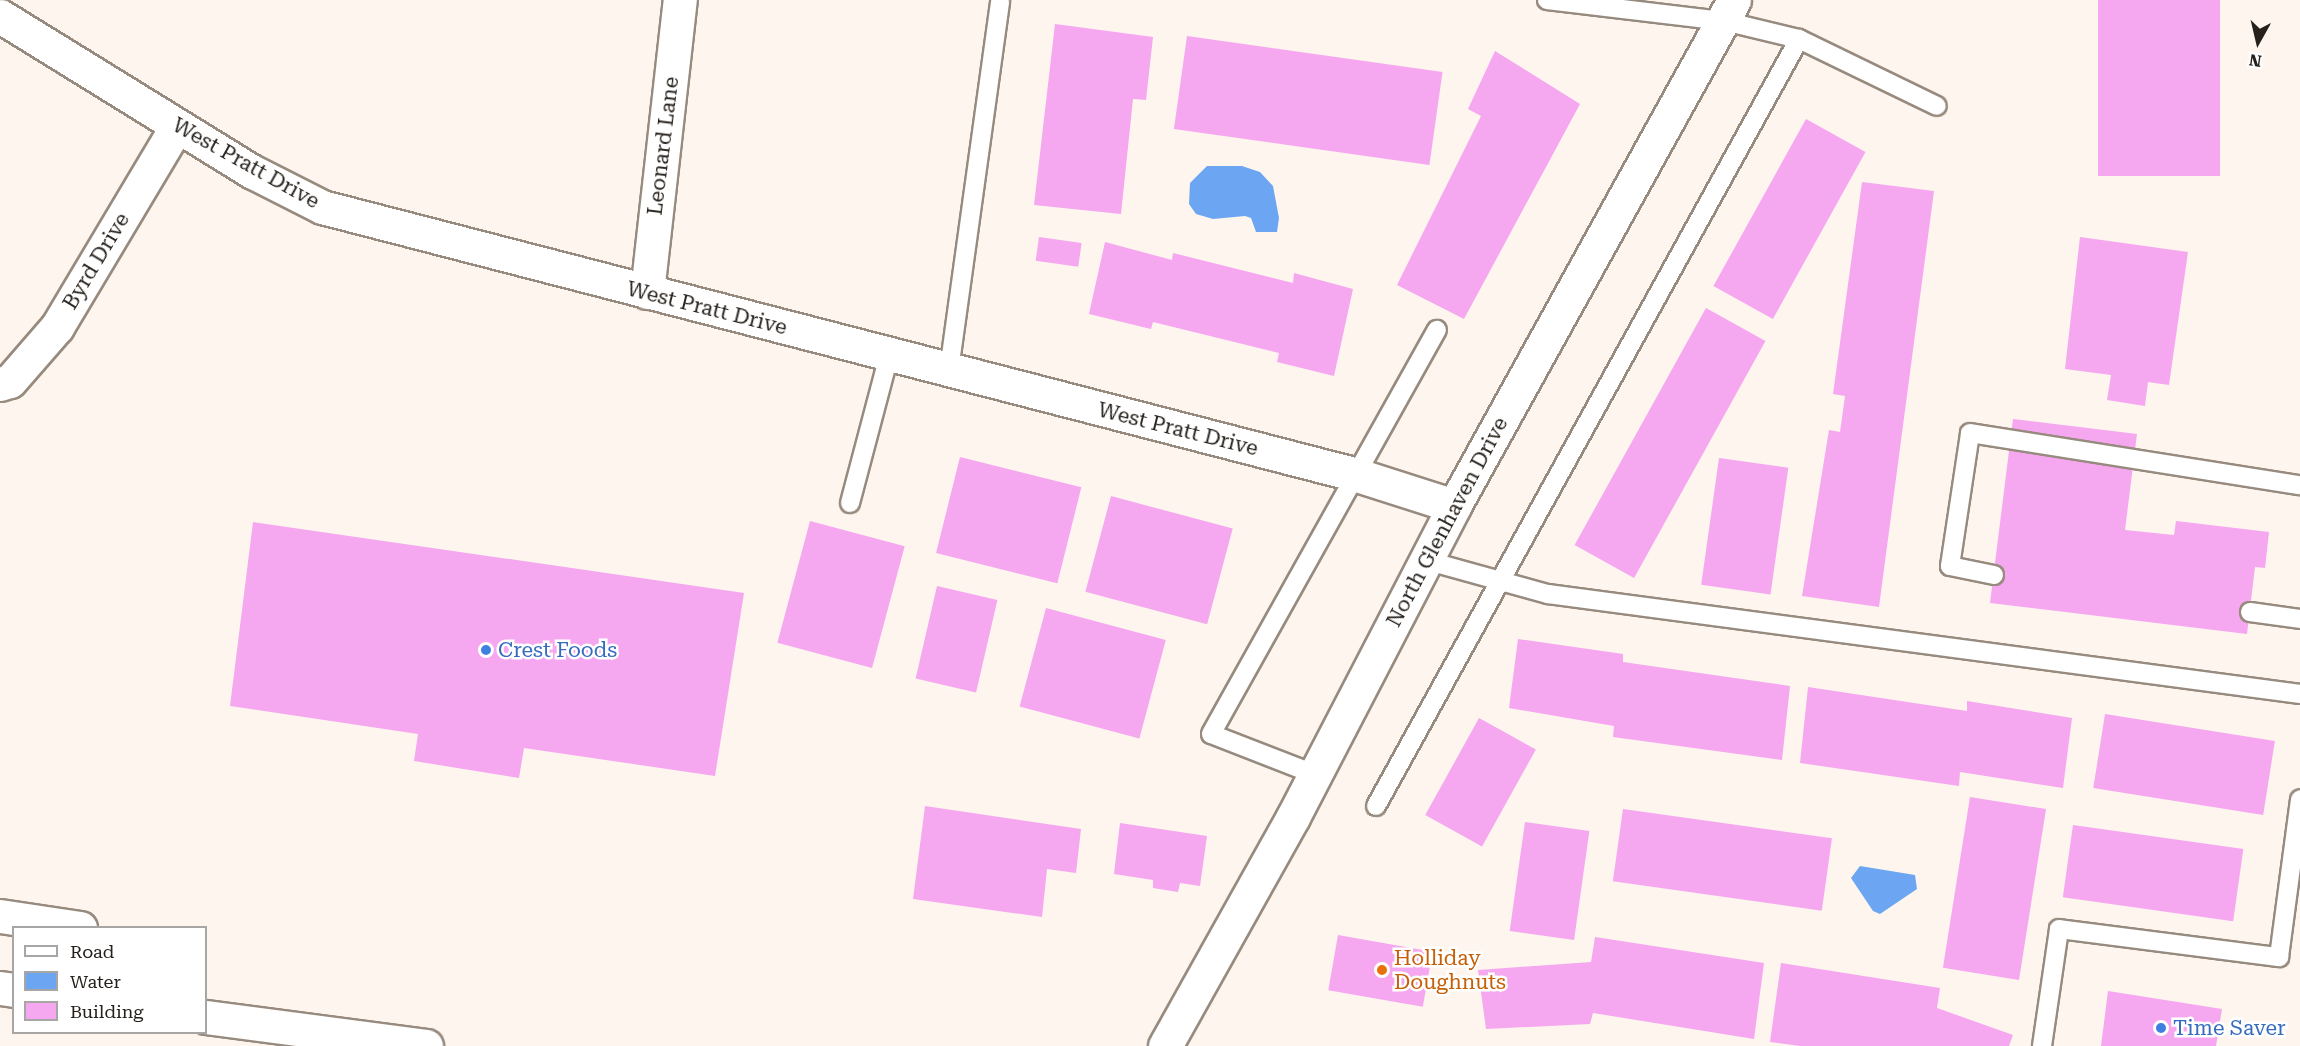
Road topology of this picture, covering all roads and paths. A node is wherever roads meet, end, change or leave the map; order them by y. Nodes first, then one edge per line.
1 (680, 0) edge
2 (1547, 0) edge
3 (1000, 2) dead end
4 (1729, 11) edge
5 (0, 16) edge
6 (1799, 39) junction
7 (1937, 106) dead end
8 (177, 126) junction
9 (646, 292) junction
10 (1437, 330) dead end
11 (889, 355) junction
12 (949, 370) junction
13 (0, 384) edge
14 (1359, 475) junction
15 (2300, 485) edge
16 (850, 503) dead end
17 (1454, 506) junction
18 (1425, 560) junction
19 (1994, 575) dead end
20 (1503, 581) junction
21 (2250, 612) dead end
22 (2300, 619) edge
23 (2300, 694) edge
24 (1314, 774) junction
25 (2300, 799) edge
26 (1376, 806) dead end
27 (0, 916) edge
28 (73, 926) edge
29 (207, 1017) edge
30 (426, 1046) edge
31 (1165, 1046) edge
32 (2042, 1046) edge

1 - 9 street, Leonard Lane
2 - 4 lane
3 - 12 lane
4 - 6 lane
4 - 17 street, North Glenhaven Drive
5 - 8 street, West Pratt Drive
6 - 7 lane
6 - 20 lane
8 - 9 street, West Pratt Drive
8 - 13 street, Byrd Drive
9 - 11 street, West Pratt Drive
10 - 14 lane
11 - 12 street, West Pratt Drive
11 - 16 lane
12 - 14 street, West Pratt Drive
14 - 17 street, West Pratt Drive
14 - 24 lane
15 - 19 lane
17 - 18 street, North Glenhaven Drive
18 - 20 lane
18 - 24 street, North Glenhaven Drive
20 - 23 lane
20 - 26 lane
21 - 22 lane
24 - 31 street, North Glenhaven Drive
25 - 32 lane
27 - 28 street
29 - 30 street

